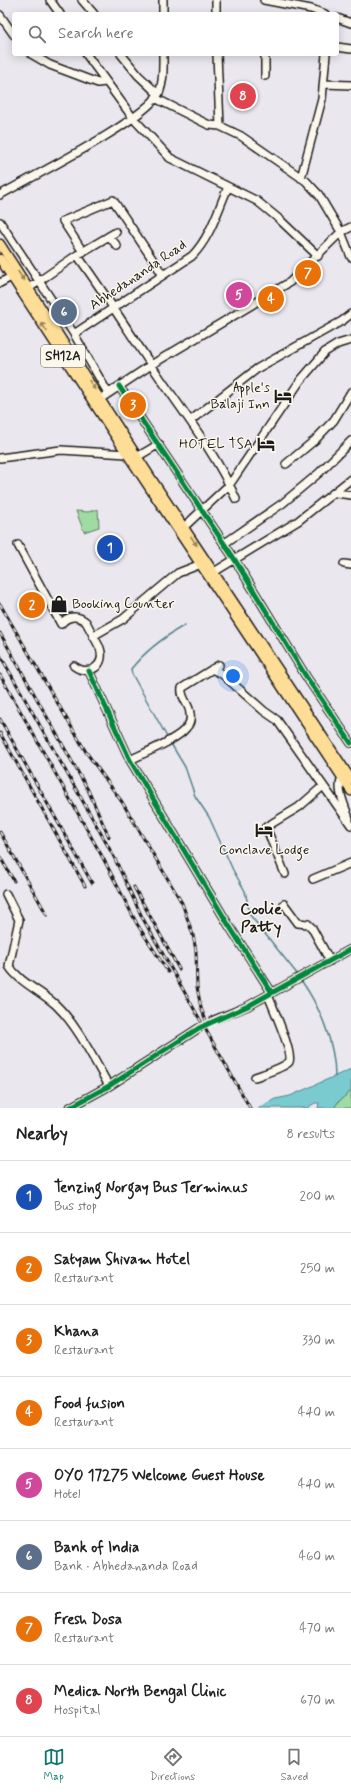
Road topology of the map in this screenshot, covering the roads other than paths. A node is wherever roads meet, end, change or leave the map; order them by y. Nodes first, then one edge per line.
1 (50, 0) edge
2 (82, 0) edge
3 (163, 0) edge
4 (216, 0) edge
5 (264, 0) edge
6 (59, 12) edge
7 (92, 12) edge
8 (163, 12) edge
9 (216, 12) edge
10 (311, 12) edge
11 (0, 15) edge
12 (339, 19) edge
13 (351, 23) edge
14 (12, 33) edge
15 (339, 47) edge
16 (351, 49) edge
17 (35, 56) edge
18 (87, 56) edge
19 (124, 56) edge
20 (163, 56) edge
21 (217, 56) edge
22 (265, 56) edge
23 (326, 56) edge
24 (265, 76) dead end
25 (105, 82) junction
26 (324, 84) junction
27 (351, 85) edge
28 (157, 96) junction
29 (133, 118) junction
30 (220, 126) junction
31 (301, 178) junction
32 (228, 187) junction
33 (0, 195) edge
34 (0, 222) edge
35 (351, 227) edge
36 (341, 232) junction
37 (0, 244) edge
38 (117, 246) dead end
39 (80, 253) junction
40 (318, 256) junction
41 (351, 257) edge
42 (0, 259) edge
43 (163, 275) junction
44 (11, 277) junction
45 (39, 281) junction
46 (0, 282) edge
47 (29, 288) junction
48 (115, 308) junction
49 (351, 314) edge
50 (74, 334) junction
51 (351, 340) edge
52 (81, 346) junction
53 (71, 353) junction
54 (151, 365) junction
55 (119, 386) junction
56 (351, 392) edge
57 (108, 393) junction
58 (99, 401) junction
59 (190, 421) junction
60 (351, 440) edge
61 (159, 444) junction
62 (127, 454) junction
63 (138, 457) junction
64 (0, 458) edge
65 (286, 464) dead end
66 (351, 479) edge
67 (230, 484) junction
68 (336, 493) junction
69 (351, 495) edge
70 (236, 499) dead end
71 (203, 510) junction
72 (184, 527) junction
73 (225, 543) junction
74 (18, 544) dead end
75 (235, 560) junction
76 (204, 562) junction
77 (214, 572) junction
78 (93, 636) junction
79 (219, 665) dead end
80 (74, 666) dead end
81 (212, 669) junction
82 (89, 671) junction
83 (351, 743) edge
84 (130, 760) junction
85 (342, 777) junction
86 (351, 779) edge
87 (323, 786) junction
88 (351, 791) edge
89 (351, 824) edge
90 (351, 863) edge
91 (285, 874) dead end
92 (313, 879) dead end
93 (6, 894) dead end
94 (284, 904) dead end
95 (351, 949) edge
96 (330, 960) junction
97 (270, 994) junction
98 (214, 1020) tunnel mouth
99 (200, 1028) tunnel mouth
100 (255, 1077) dead end
101 (109, 1086) junction
102 (69, 1108) edge

1 - 6 street
2 - 7 street
3 - 8 street
4 - 9 street
5 - 10 street
11 - 14 street
12 - 13 street
15 - 16 street
17 - 25 street
18 - 25 street
19 - 28 street
20 - 28 street
21 - 30 street
22 - 24 street
23 - 26 street
25 - 29 street
26 - 27 street
26 - 31 street
28 - 29 street
28 - 30 street
29 - 32 street
29 - 33 street
30 - 31 street
31 - 36 street
32 - 40 street
32 - 43 street, Abhedananda Road
34 - 45 street
35 - 36 street
36 - 40 street
36 - 41 street
37 -> 47 main road, SH12A
38 - 39 street
39 - 43 street
39 - 45 street
39 - 48 street
40 - 54 street
42 - 44 main road, SH12A
43 - 48 street, Abhedananda Road
44 - 46 street
58 -> 44 main road, SH12A
45 - 47 street
45 - 50 street
47 - 53 main road, SH12A
48 - 50 street, Abhedananda Road
48 - 54 street
49 - 59 street
50 - 52 street
51 - 67 street
52 - 53 street
52 - 57 street
53 -> 58 main road, SH12A
54 - 55 street
54 - 59 street
55 - 57 street
55 - 61 street
56 - 65 street
57 - 58 street
58 - 62 main road, SH12A
58 - 63 main road, SH12A
59 - 67 street
60 - 73 street
61 - 63 street
61 - 71 street
62 - 64 street
62 - 76 main road, SH12A
63 - 72 main road, SH12A
66 - 68 street
67 - 70 street
67 - 71 street
68 - 69 street
68 - 75 street
71 - 72 street
71 - 73 street
72 -> 76 main road, SH12A
73 - 75 street
74 - 78 street
75 - 77 street
75 - 83 street
76 - 77 main road, SH12A
76 - 78 street
76 - 85 main road, SH12A
77 - 86 main road, SH12A
78 - 82 street
79 - 81 street
80 - 82 street
81 - 84 street
81 - 87 street
82 - 84 street
84 - 97 street
85 - 88 main road, SH12A
85 - 89 street
87 - 89 street
87 - 91 street
90 - 92 street
93 - 101 street
94 - 96 street
95 - 96 street
96 - 97 street
97 - 98 street
97 - 100 street
99 - 101 street
101 - 102 street

